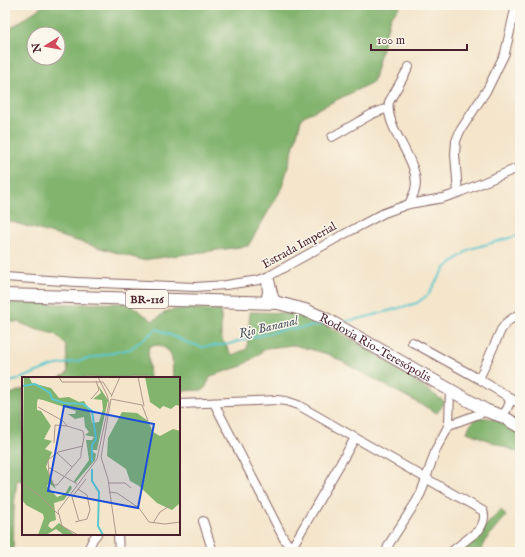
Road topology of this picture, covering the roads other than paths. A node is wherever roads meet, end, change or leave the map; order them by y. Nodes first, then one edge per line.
1 (516, 5) edge
2 (409, 67) dead end
3 (388, 108) junction
4 (332, 137) dead end
5 (520, 167) edge
6 (458, 193) junction
7 (409, 204) junction
8 (5, 277) edge
9 (267, 277) junction
10 (5, 295) edge
11 (265, 302) junction
12 (283, 304) junction
13 (520, 313) edge
14 (412, 342) dead end
15 (479, 379) junction
16 (450, 389) junction
17 (507, 396) junction
18 (214, 403) junction
19 (180, 404) edge
20 (520, 404) edge
21 (487, 411) junction
22 (502, 416) junction
23 (449, 425) junction
24 (520, 427) edge
25 (355, 438) junction
26 (426, 479) junction
27 (203, 521) dead end
28 (96, 535) edge
29 (118, 535) edge
30 (292, 550) edge
31 (87, 552) edge
32 (119, 552) edge
33 (213, 552) edge
34 (386, 552) edge
35 (451, 552) edge

1 - 6 street
2 - 3 street
3 - 4 street
3 - 7 street
5 - 6 street, Estrada Imperial
6 - 7 street, Estrada Imperial
7 - 9 street, Estrada Imperial
8 - 9 street, Estrada Imperial
9 - 11 street
9 - 12 street
10 - 11 highway, Rodovia Rio-Teresópolis / BR-116
11 - 12 highway, Rodovia Rio-Teresópolis / BR-116
12 - 16 highway, Rodovia Rio-Teresópolis / BR-116
13 - 15 street
14 - 15 street
15 - 17 street
16 - 21 highway, Rodovia Rio-Teresópolis / BR-116
16 - 23 street
17 - 20 street
17 - 22 street
18 - 19 street
18 - 25 street
18 - 30 street
21 - 22 highway, Rodovia Rio-Teresópolis / BR-116
21 - 23 street
22 - 24 highway, Rodovia Rio-Teresópolis / BR-116
23 - 26 street
25 - 26 street
25 - 30 street
26 - 34 street
26 - 35 street
27 - 33 street
28 - 31 street
29 - 32 street

